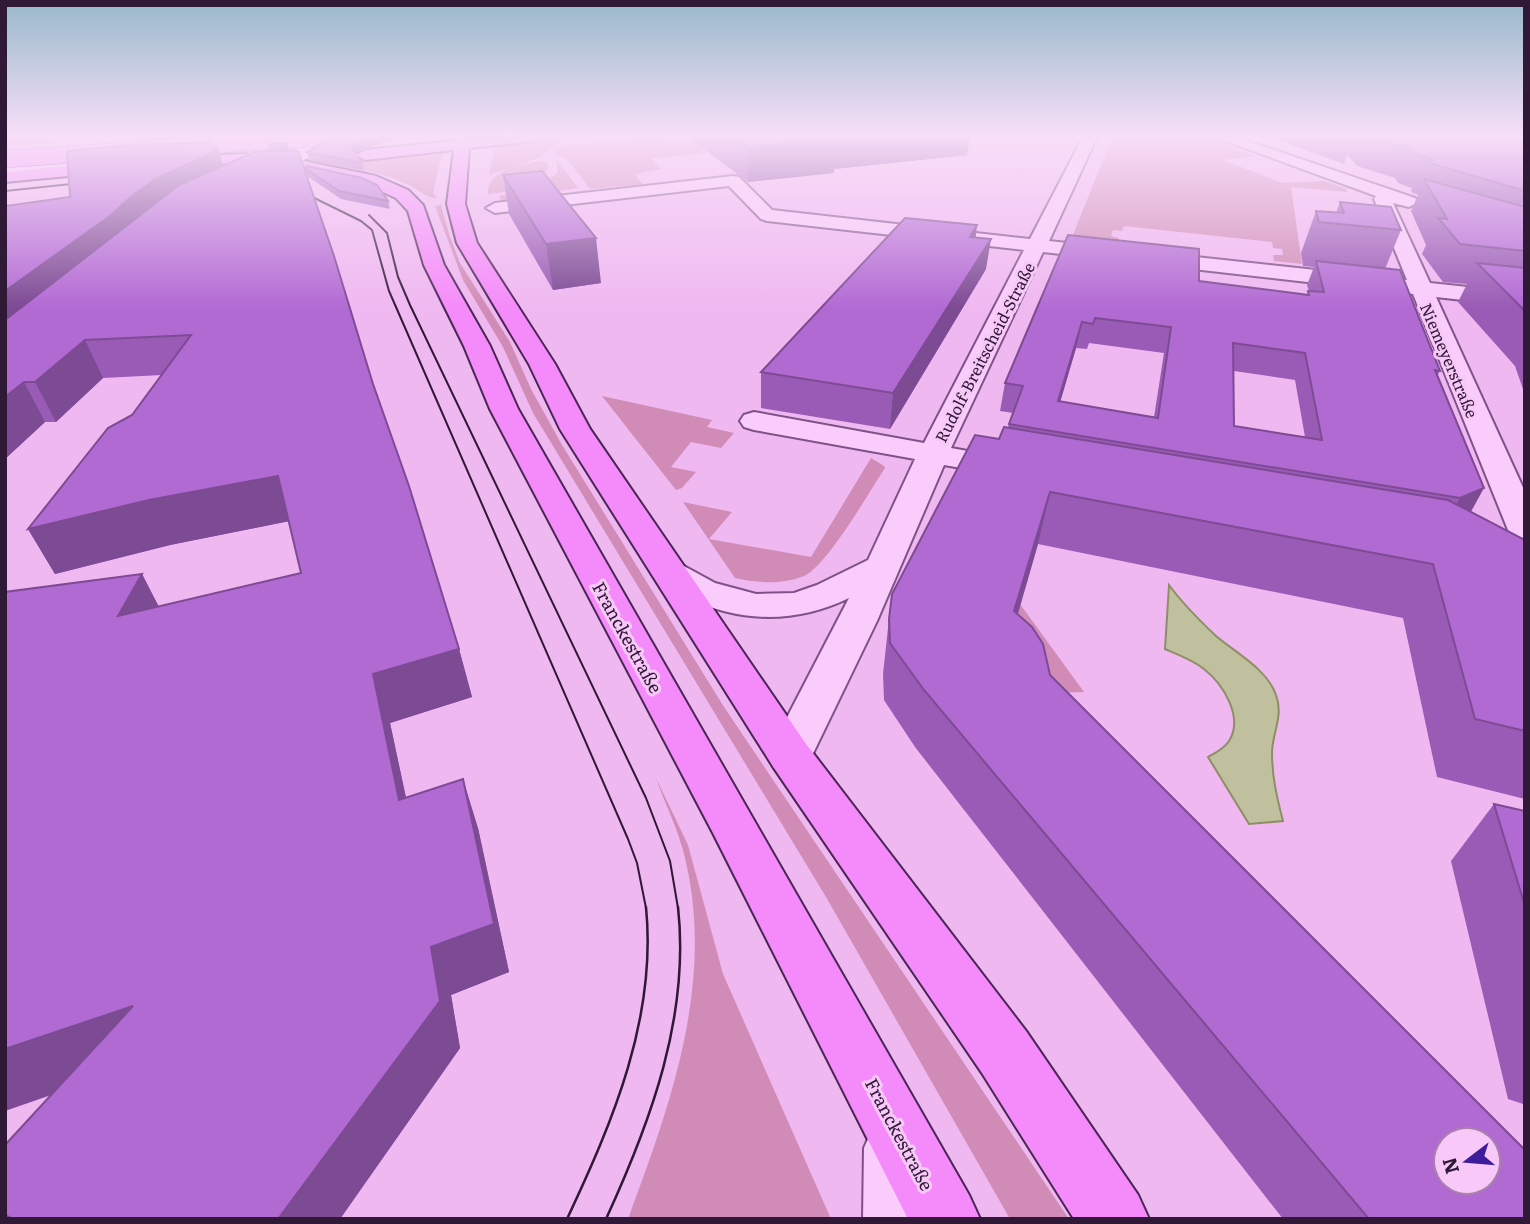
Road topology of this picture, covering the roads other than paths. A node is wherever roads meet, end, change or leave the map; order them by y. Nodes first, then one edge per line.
1 (400, 194) edge
2 (456, 194) edge
3 (617, 194) edge
4 (746, 194) edge
5 (1062, 194) edge
6 (1387, 194) edge
7 (1395, 197) junction
8 (1421, 206) dead end
9 (495, 208) dead end
10 (1038, 245) junction
11 (1420, 288) junction
12 (1525, 300) edge
13 (754, 421) dead end
14 (933, 454) junction
15 (1045, 473) edge
16 (1517, 547) edge
17 (881, 568) junction
18 (669, 573) junction
19 (790, 757) junction
20 (897, 1125) junction
21 (898, 1219) edge
22 (945, 1219) edge
23 (1114, 1219) edge

1 - 20 main road, Franckestraße
2 - 18 main road
3 - 9 street
4 - 10 street
5 - 10 street, Rudolf-Breitscheid-Straße
6 - 7 street
7 - 8 street
7 - 11 street, Niemeyerstraße
10 - 11 street
10 - 14 street, Rudolf-Breitscheid-Straße
11 - 12 street
11 - 16 street, Niemeyerstraße
13 - 14 street
14 - 15 street
14 - 17 street, Rudolf-Breitscheid-Straße
17 - 18 street
17 - 19 street, Rudolf-Breitscheid-Straße
18 - 19 main road
19 - 23 main road
20 - 21 street
20 - 22 main road, Franckestraße

